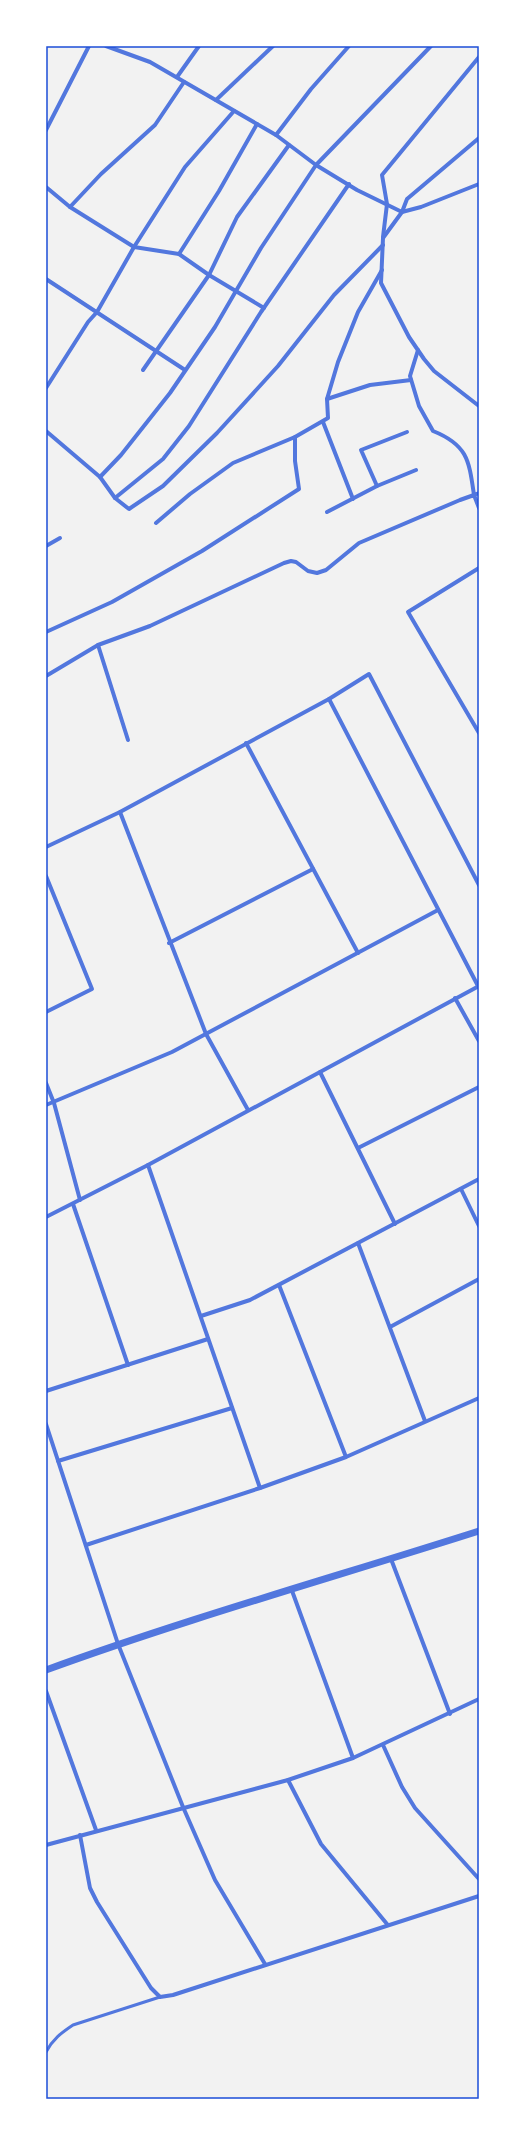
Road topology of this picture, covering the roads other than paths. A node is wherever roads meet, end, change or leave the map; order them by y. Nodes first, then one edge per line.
1 (89, 46) edge
2 (106, 46) edge
3 (199, 46) edge
4 (273, 46) edge
5 (349, 46) edge
6 (431, 46) edge
7 (479, 57) edge
8 (177, 78) junction
9 (184, 82) junction
10 (216, 100) junction
11 (234, 110) junction
12 (257, 124) junction
13 (46, 130) edge
14 (276, 136) junction
15 (479, 138) edge
16 (289, 145) junction
17 (316, 165) junction
18 (349, 184) junction
19 (479, 184) edge
20 (46, 187) edge
21 (387, 204) junction
22 (70, 206) junction
23 (402, 212) junction
24 (383, 238) junction
25 (383, 245) junction
26 (134, 247) junction
27 (179, 254) junction
28 (382, 270) junction
29 (209, 275) junction
30 (46, 279) edge
31 (236, 291) junction
32 (264, 308) junction
33 (97, 312) junction
34 (418, 350) junction
35 (156, 352) junction
36 (143, 370) dead end
37 (185, 370) junction
38 (411, 380) junction
39 (46, 388) edge
40 (327, 399) junction
41 (479, 406) edge
42 (322, 422) junction
43 (46, 431) edge
44 (408, 432) dead end
45 (295, 437) junction
46 (416, 470) dead end
47 (100, 477) junction
48 (377, 486) junction
49 (479, 493) edge
50 (474, 495) junction
51 (115, 498) junction
52 (353, 499) junction
53 (479, 508) edge
54 (327, 512) dead end
55 (156, 523) dead end
56 (60, 538) dead end
57 (46, 546) edge
58 (479, 568) edge
59 (46, 632) edge
60 (98, 645) junction
61 (46, 676) edge
62 (329, 699) junction
63 (479, 733) edge
64 (128, 740) dead end
65 (246, 743) junction
66 (120, 812) junction
67 (46, 847) edge
68 (313, 869) junction
69 (46, 876) edge
70 (479, 885) edge
71 (438, 910) junction
72 (169, 943) junction
73 (358, 953) junction
74 (478, 986) edge
75 (455, 998) junction
76 (46, 1012) edge
77 (206, 1034) junction
78 (479, 1041) edge
79 (320, 1072) junction
80 (46, 1083) edge
81 (479, 1087) edge
82 (54, 1103) junction
83 (46, 1105) edge
84 (248, 1110) junction
85 (358, 1148) junction
86 (148, 1165) junction
87 (479, 1179) edge
88 (461, 1189) junction
89 (80, 1200) junction
90 (73, 1204) junction
91 (46, 1217) edge
92 (395, 1224) junction
93 (479, 1226) edge
94 (358, 1243) junction
95 (479, 1279) edge
96 (278, 1285) junction
97 (201, 1316) junction
98 (390, 1327) junction
99 (208, 1339) junction
100 (128, 1364) junction
101 (46, 1391) edge
102 (479, 1398) edge
103 (232, 1408) junction
104 (425, 1421) junction
105 (46, 1424) edge
106 (346, 1457) junction
107 (58, 1460) junction
108 (260, 1488) junction
109 (479, 1531) edge
110 (86, 1545) junction
111 (391, 1559) junction
112 (291, 1588) junction
113 (118, 1644) junction
114 (46, 1670) edge
115 (46, 1691) edge
116 (479, 1699) edge
117 (450, 1714) junction
118 (383, 1745) junction
119 (353, 1758) junction
120 (288, 1780) junction
121 (183, 1807) junction
122 (96, 1830) junction
123 (80, 1835) junction
124 (46, 1845) edge
125 (479, 1879) edge
126 (479, 1896) edge
127 (387, 1924) junction
128 (265, 1964) junction
129 (160, 1997) junction
130 (46, 2052) edge

1 - 13 street
2 - 8 street
3 - 8 street
4 - 10 street
5 - 14 street
6 - 17 street
7 - 21 street
8 - 9 street
9 - 10 street
9 - 22 street
10 - 11 street
11 - 12 street
11 - 26 street
12 - 14 street
12 - 27 street
14 - 16 street
15 - 23 street
16 - 17 street
16 - 29 street
17 - 18 street
17 - 31 street
18 - 21 street
18 - 32 street
19 - 23 street
20 - 22 street
21 - 23 street
21 - 24 street
22 - 26 street
23 - 24 street
24 - 25 street
25 - 28 street
25 - 51 street
26 - 27 street
26 - 33 street
27 - 29 street
28 - 34 street
28 - 40 street
29 - 31 street
29 - 35 street
30 - 33 street
31 - 32 street
31 - 37 street
32 - 51 street
33 - 35 street
33 - 39 street
34 - 38 street
34 - 41 street
35 - 36 street
35 - 37 street
37 - 47 street
38 - 40 street
38 - 50 street
40 - 42 street
42 - 45 street
42 - 52 street
43 - 47 street
44 - 48 street
45 - 55 street
45 - 59 street
46 - 48 street
47 - 51 street
48 - 52 street
49 - 50 street
50 - 53 street
50 - 60 street
52 - 54 street
56 - 57 street
58 - 63 street
60 - 61 street
60 - 64 street
62 - 65 street
62 - 70 street
62 - 71 street
65 - 66 street
65 - 68 street
66 - 67 street
66 - 72 street
68 - 72 street
68 - 73 street
69 - 76 street
71 - 73 street
71 - 74 street
72 - 77 street
73 - 77 street
74 - 75 street
75 - 78 street
75 - 79 street
77 - 82 street
77 - 84 street
79 - 84 street
79 - 85 street
80 - 82 street
81 - 85 street
82 - 83 street
82 - 89 street
84 - 86 street
85 - 92 street
86 - 89 street
86 - 97 street
87 - 88 street
88 - 92 street
88 - 93 street
89 - 90 street
90 - 91 street
90 - 100 street
92 - 94 street
94 - 96 street
94 - 98 street
95 - 98 street
96 - 97 street
96 - 106 street
97 - 99 street
98 - 104 street
99 - 100 street
99 - 103 street
100 - 101 street
102 - 104 street
103 - 107 street
103 - 108 street
104 - 106 street
105 - 107 street
106 - 108 street
107 - 110 street
108 - 110 street
109 - 111 street
110 - 113 street
111 - 112 street
111 - 117 street
112 - 113 street
112 - 119 street
113 - 114 street
113 - 121 street
115 - 122 street
116 - 117 street
117 - 118 street
118 - 119 street
118 - 125 street
119 - 120 street
120 - 121 street
120 - 127 street
121 - 122 street
121 - 128 street
122 - 123 street
123 - 124 street
123 - 129 street
126 - 127 street
127 - 128 street
128 - 129 street
129 - 130 lane

